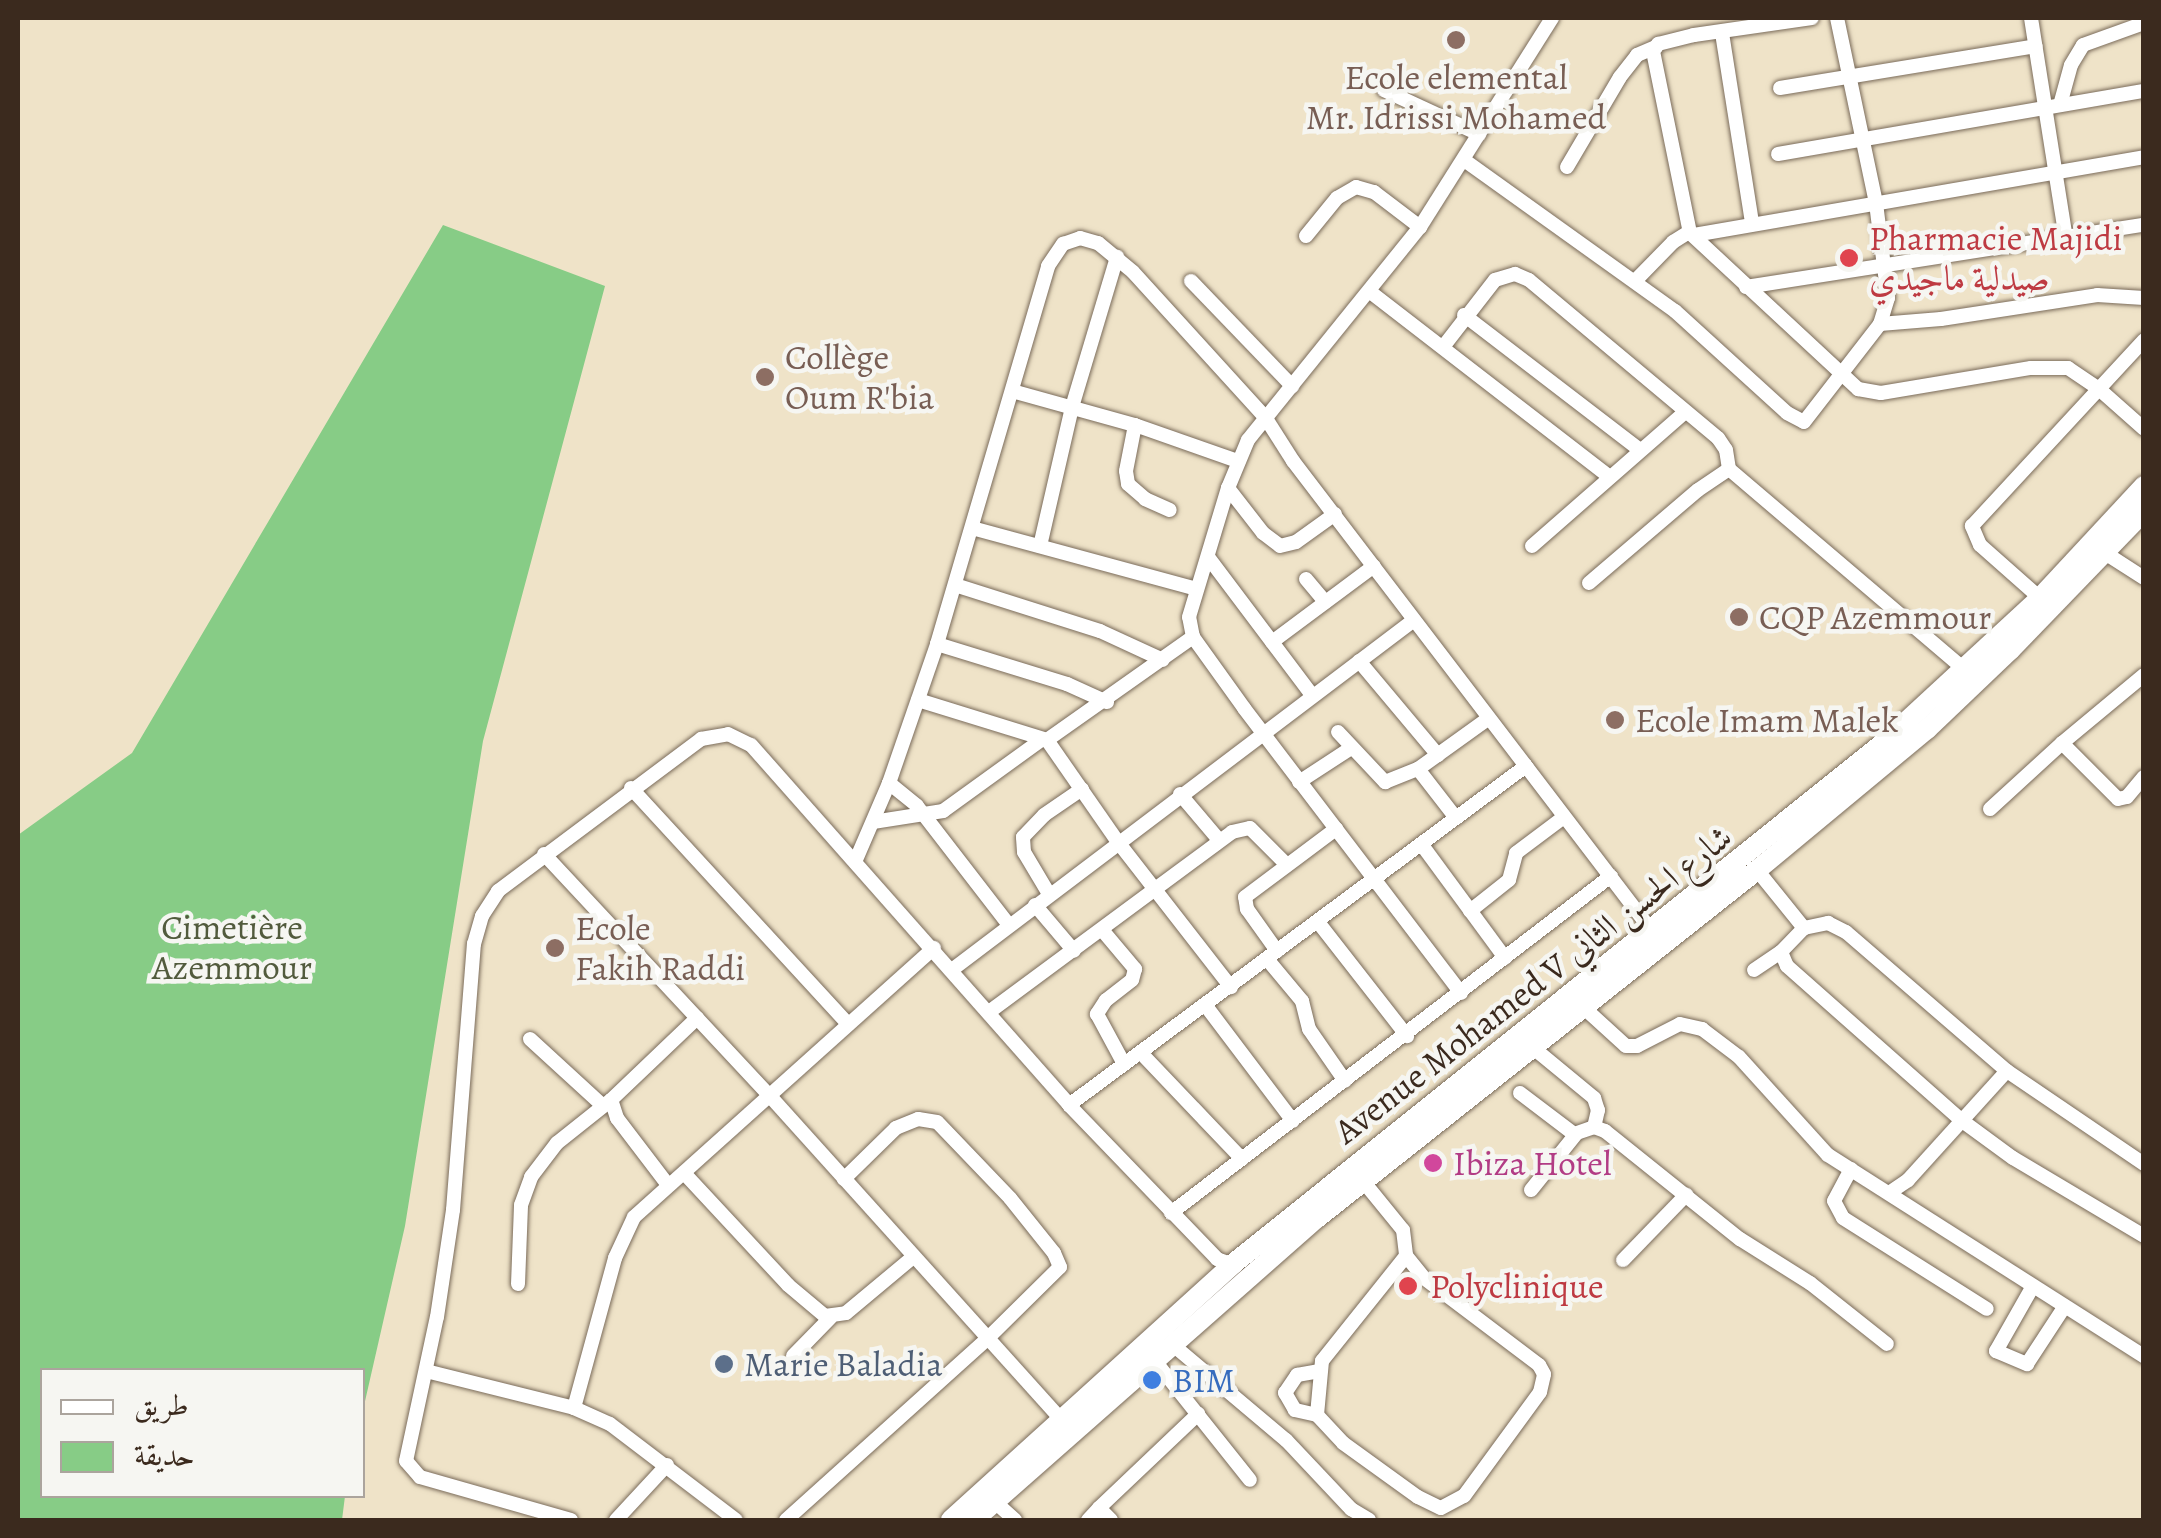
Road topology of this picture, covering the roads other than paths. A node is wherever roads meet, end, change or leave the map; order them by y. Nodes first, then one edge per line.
1 (1552, 18) edge
2 (1812, 18) edge
3 (1837, 18) edge
4 (2030, 18) edge
5 (2144, 23) edge
6 (1722, 33) junction
7 (2036, 46) junction
8 (1656, 47) junction
9 (1850, 76) junction
10 (1780, 88) dead end
11 (1384, 90) dead end
12 (2144, 91) edge
13 (2053, 107) junction
14 (1479, 134) junction
15 (1864, 140) junction
16 (1778, 154) dead end
17 (2144, 158) edge
18 (1464, 160) junction
19 (1567, 167) dead end
20 (2056, 173) junction
21 (1876, 204) junction
22 (1752, 223) junction
23 (2144, 225) edge
24 (1420, 227) junction
25 (1692, 234) junction
26 (1306, 236) dead end
27 (2066, 238) junction
28 (1116, 257) junction
29 (1886, 267) junction
30 (1191, 281) dead end
31 (1635, 281) junction
32 (1746, 287) junction
33 (1369, 290) junction
34 (2144, 298) edge
35 (1464, 315) junction
36 (1880, 324) junction
37 (2144, 340) edge
38 (1443, 347) junction
39 (1840, 376) junction
40 (1292, 386) junction
41 (2100, 389) junction
42 (1012, 391) junction
43 (1072, 407) junction
44 (1684, 413) junction
45 (1265, 417) junction
46 (1135, 425) junction
47 (2144, 429) edge
48 (1640, 450) junction
49 (1238, 460) junction
50 (1729, 470) junction
51 (1610, 477) junction
52 (2144, 486) edge
53 (1228, 488) junction
54 (1170, 510) dead end
55 (2144, 510) edge
56 (1335, 514) junction
57 (972, 528) junction
58 (1040, 546) junction
59 (1532, 546) dead end
60 (2105, 554) junction
61 (1208, 556) junction
62 (1374, 566) junction
63 (1306, 578) dead end
64 (2144, 578) edge
65 (1590, 583) dead end
66 (956, 584) junction
67 (1197, 589) junction
68 (2040, 598) junction
69 (1324, 602) junction
70 (1414, 620) junction
71 (1193, 637) junction
72 (1272, 642) junction
73 (937, 644) junction
74 (1163, 660) junction
75 (1359, 661) junction
76 (2144, 675) edge
77 (1972, 676) junction
78 (1312, 695) junction
79 (918, 700) junction
80 (1107, 702) junction
81 (1489, 718) junction
82 (1338, 732) dead end
83 (1262, 733) junction
84 (1044, 740) junction
85 (2062, 743) junction
86 (1350, 748) junction
87 (1438, 755) junction
88 (1526, 766) junction
89 (1418, 769) junction
90 (2144, 776) edge
91 (1300, 782) junction
92 (889, 784) junction
93 (631, 788) junction
94 (1082, 789) junction
95 (1180, 794) junction
96 (1990, 809) dead end
97 (925, 817) junction
98 (1564, 817) junction
99 (1456, 818) junction
100 (873, 822) junction
101 (1336, 829) junction
102 (1218, 840) junction
103 (1118, 842) junction
104 (1422, 845) junction
105 (544, 854) junction
106 (855, 862) junction
107 (1285, 863) junction
108 (1757, 870) junction
109 (1611, 876) junction
110 (1376, 879) junction
111 (1156, 890) junction
112 (1049, 894) junction
113 (1035, 905) junction
114 (1470, 910) junction
115 (1318, 922) junction
116 (1009, 925) junction
117 (1804, 928) junction
118 (1103, 931) junction
119 (1656, 937) junction
120 (934, 948) junction
121 (1074, 952) junction
122 (1780, 952) junction
123 (1272, 955) junction
124 (1505, 958) junction
125 (953, 969) junction
126 (1754, 970) dead end
127 (1231, 987) junction
128 (1460, 992) junction
129 (1206, 1006) junction
130 (1582, 1006) junction
131 (989, 1012) junction
132 (697, 1018) junction
133 (848, 1024) junction
134 (1406, 1036) junction
135 (530, 1039) dead end
136 (1531, 1046) junction
137 (1142, 1054) junction
138 (1124, 1064) junction
139 (2007, 1071) junction
140 (1345, 1081) junction
141 (1520, 1093) dead end
142 (769, 1095) junction
143 (607, 1103) junction
144 (1069, 1104) junction
145 (1961, 1120) junction
146 (1292, 1121) junction
147 (1594, 1127) junction
148 (1576, 1134) junction
149 (1242, 1158) junction
150 (2144, 1164) edge
151 (1850, 1169) junction
152 (684, 1172) junction
153 (1364, 1173) junction
154 (844, 1179) junction
155 (668, 1185) junction
156 (1531, 1190) dead end
157 (1889, 1193) junction
158 (1686, 1195) junction
159 (1171, 1213) junction
160 (2144, 1236) edge
161 (1406, 1256) junction
162 (912, 1258) junction
163 (1623, 1260) dead end
164 (1231, 1274) junction
165 (518, 1284) dead end
166 (2033, 1286) junction
167 (2065, 1306) junction
168 (1988, 1309) dead end
169 (831, 1316) junction
170 (988, 1338) junction
171 (1887, 1344) dead end
172 (1173, 1345) junction
173 (793, 1356) dead end
174 (2144, 1356) edge
175 (1155, 1361) junction
176 (426, 1371) junction
177 (1320, 1371) junction
178 (574, 1408) junction
179 (1198, 1414) junction
180 (1317, 1414) junction
181 (1067, 1426) junction
182 (667, 1465) junction
183 (1250, 1480) dead end
184 (994, 1502) junction
185 (1094, 1514) edge
186 (571, 1520) edge
187 (616, 1520) edge
188 (736, 1520) edge
189 (786, 1520) edge
190 (951, 1520) edge
191 (974, 1520) edge
192 (1015, 1520) edge
193 (1112, 1520) edge
194 (1369, 1520) edge

1 - 14 street
2 - 6 street
3 - 9 street
4 - 7 street
5 - 13 street
6 - 8 street
6 - 22 street
7 - 9 street
7 - 13 street
8 - 19 street
8 - 25 street
9 - 10 street
9 - 15 street
11 - 14 street
12 - 13 street
13 - 15 street
13 - 20 street
14 - 18 street
15 - 16 street
15 - 21 street
17 - 20 street
18 - 24 street
18 - 31 street
20 - 21 street
20 - 27 street
21 - 22 street
21 - 29 street
22 - 25 street
23 - 27 street
24 - 26 street
24 - 33 street
25 - 31 street
25 - 32 street
27 - 29 street
28 - 42 street
28 - 43 street
28 - 45 street
29 - 32 street
29 - 36 street
30 - 40 street
31 - 39 street
32 - 39 street
33 - 38 street
33 - 40 street
34 - 36 street
35 - 38 street
35 - 44 street
35 - 48 street
36 - 39 street
37 - 41 street
38 - 51 street
39 - 41 street
40 - 45 street
41 - 47 street
41 - 68 street
42 - 43 street
42 - 57 street
43 - 46 street
43 - 58 street
44 - 48 street
44 - 50 street
45 - 49 street
45 - 56 street
46 - 49 street
46 - 54 street
48 - 51 street
49 - 53 street
50 - 65 street
50 - 77 street
51 - 59 street
52 - 68 main road, Avenue Mohamed V شارع الحسن الثاني
53 - 56 street
53 - 61 street
55 - 60 main road, Avenue Mohamed V شارع الحسن الثاني
56 - 62 street
57 - 58 street
57 - 66 street
58 - 67 street
60 - 64 street
60 - 77 main road, Avenue Mohamed V شارع الحسن الثاني
61 - 67 street
61 - 72 street
62 - 69 street
62 - 70 street
63 - 69 street
66 - 73 street
66 - 74 street
67 - 71 street
68 - 77 main road, Avenue Mohamed V شارع الحسن الثاني
69 - 72 street
70 - 75 street
70 - 81 street
71 - 74 street
71 - 83 street
72 - 78 street
73 - 79 street
73 - 80 street
74 - 80 street
75 - 78 street
75 - 87 street
76 - 85 street
77 - 108 main road, Avenue Mohamed V شارع الحسن الثاني
77 - 119 main road, Avenue Mohamed V شارع الحسن الثاني
78 - 83 street
79 - 84 street
79 - 92 street
80 - 84 street
81 - 87 street
81 - 88 street
82 - 86 street
83 - 91 street
83 - 95 street
84 - 94 street
84 - 97 street
85 - 90 street
85 - 96 street
86 - 89 street
86 - 91 street
87 - 89 street
88 - 98 street
88 - 99 street
89 - 99 street
91 - 101 street
92 - 97 street
92 - 100 street
93 - 105 street
93 - 106 street
93 - 133 street
94 - 103 street
94 - 112 street
95 - 102 street
95 - 103 street
97 - 100 street
97 - 116 street
98 - 109 street
98 - 114 street
99 - 104 street
100 - 106 street
101 - 107 street
101 - 110 street
102 - 107 street
102 - 111 street
103 - 111 street
103 - 112 street
104 - 110 street
104 - 114 street
105 - 132 street
105 - 176 street
106 - 120 street
107 - 123 street
108 - 117 street
108 - 119 main road, Avenue Mohamed V شارع الحسن الثاني
109 - 119 street
109 - 124 street
110 - 115 street
110 - 128 street
111 - 118 street
111 - 127 street
112 - 113 street
113 - 116 street
113 - 121 street
114 - 124 street
115 - 123 street
115 - 134 street
116 - 125 street
117 - 122 street
117 - 139 street
118 - 121 street
118 - 138 street
119 - 130 main road, Avenue Mohamed V شارع الحسن الثاني
119 - 153 main road, Avenue Mohamed V شارع الحسن الثاني
120 - 125 street
120 - 133 street
121 - 131 street
122 - 126 street
122 - 145 street
123 - 127 street
123 - 140 street
124 - 128 street
125 - 131 street
127 - 129 street
128 - 134 street
129 - 137 street
129 - 146 street
130 - 136 main road, Avenue Mohamed V شارع الحسن الثاني
130 - 151 street
131 - 144 street
132 - 142 street
132 - 143 street
133 - 142 street
134 - 140 street
135 - 143 street
136 - 147 street
136 - 153 main road, Avenue Mohamed V شارع الحسن الثاني
137 - 138 street
137 - 149 street
138 - 144 street
139 - 145 street
139 - 150 street
140 - 146 street
141 - 148 street
142 - 152 street
142 - 154 street
143 - 155 street
143 - 165 street
144 - 159 street
145 - 157 street
145 - 160 street
146 - 149 street
147 - 148 street
147 - 158 street
148 - 156 street
149 - 159 street
151 - 157 street
151 - 168 street
152 - 155 street
152 - 169 street
153 - 161 street
153 - 164 main road, Avenue Mohamed V شارع الحسن الثاني
154 - 162 street
154 - 170 street
155 - 178 street
157 - 166 street
158 - 163 street
158 - 171 street
159 - 164 street
161 - 177 street
161 - 180 street
162 - 169 street
162 - 170 street
164 - 172 main road, Avenue Mohamed V شارع الحسن الثاني
164 - 181 main road, Avenue Mohamed V شارع الحسن الثاني
166 - 167 street
166 - 167 street
167 - 174 street
169 - 173 street
170 - 181 street
170 - 189 street
172 - 175 main road, Avenue Mohamed V شارع الحسن الثاني
172 - 194 street
175 - 179 street
175 - 181 main road, Avenue Mohamed V شارع الحسن الثاني
176 - 178 street
176 - 186 street
177 - 180 street
177 - 180 street
178 - 182 street
179 - 183 street
179 - 185 street
181 - 184 main road, Avenue Mohamed V شارع الحسن الثاني
181 - 190 main road, Avenue Mohamed V شارع الحسن الثاني
182 - 187 street
182 - 188 street
184 - 191 main road, Avenue Mohamed V شارع الحسن الثاني
184 - 192 street
185 - 193 street

